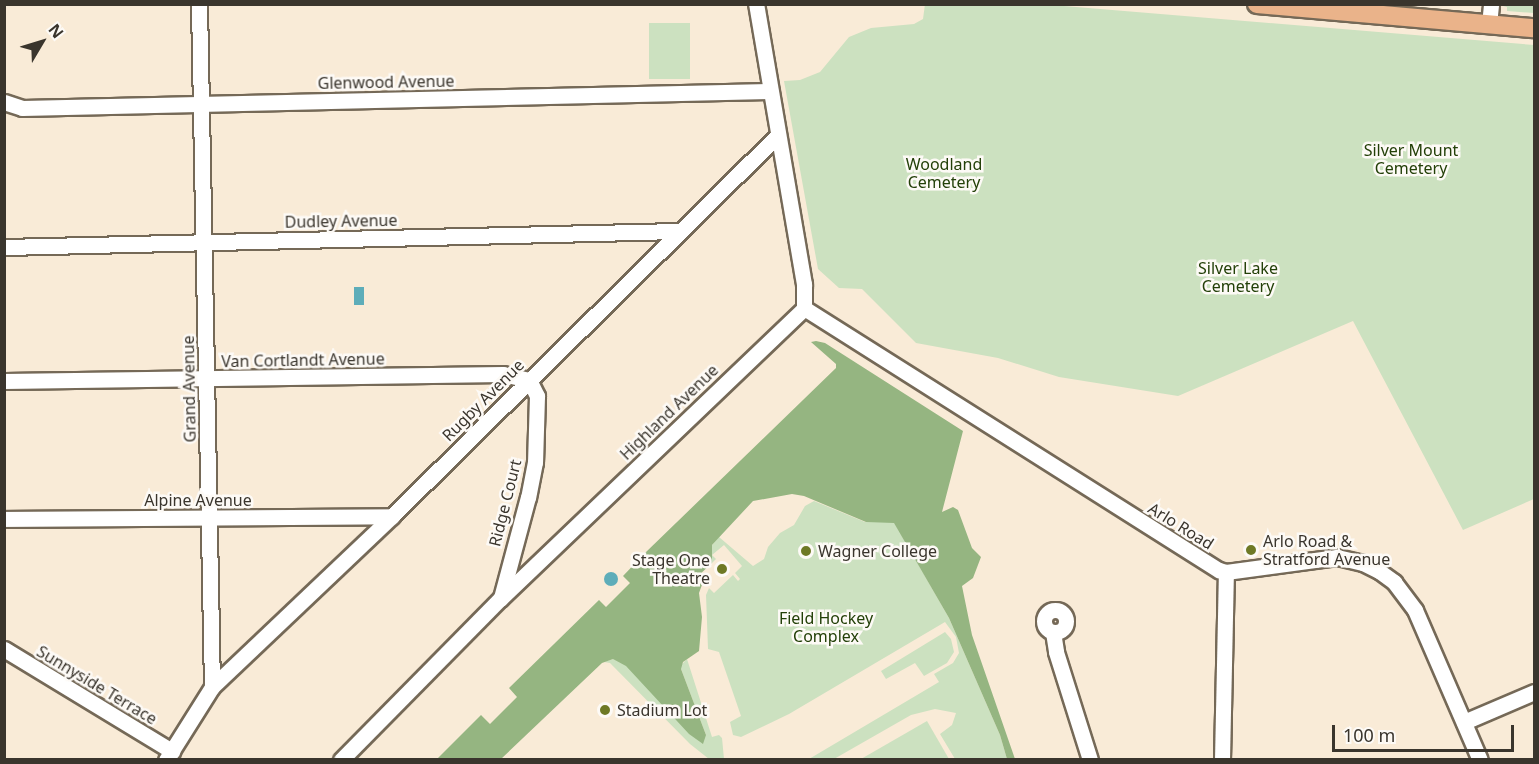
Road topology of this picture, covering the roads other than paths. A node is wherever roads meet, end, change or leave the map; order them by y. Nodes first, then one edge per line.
1 (199, 4) edge
2 (756, 4) edge
3 (1257, 4) edge
4 (1491, 4) edge
5 (1489, 24) junction
6 (1534, 28) edge
7 (769, 91) junction
8 (4, 102) edge
9 (201, 104) junction
10 (777, 136) junction
11 (678, 231) junction
12 (204, 242) junction
13 (4, 247) edge
14 (804, 308) junction
15 (207, 380) junction
16 (529, 380) junction
17 (4, 381) edge
18 (392, 516) junction
19 (210, 518) junction
20 (4, 519) edge
21 (1226, 572) junction
22 (500, 599) junction
23 (1053, 632) dead end
24 (4, 649) edge
25 (212, 687) junction
26 (1534, 692) edge
27 (1464, 722) junction
28 (169, 755) edge
29 (1220, 758) edge
30 (340, 759) edge
31 (1090, 759) edge
32 (1480, 759) edge

1 - 9 street, Grand Avenue
2 - 7 street
3 - 5 main road
4 - 5 street
5 - 6 main road
7 - 9 street, Glenwood Avenue
7 - 10 street
8 - 9 street, Glenwood Avenue
9 - 12 street, Grand Avenue
10 - 11 street, Rugby Avenue
10 - 14 street
11 - 12 street, Dudley Avenue
11 - 16 street, Rugby Avenue
12 - 13 street, Dudley Avenue
12 - 15 street, Grand Avenue
14 - 21 street, Arlo Road
14 - 22 street, Highland Avenue
15 - 16 street, Van Cortlandt Avenue
15 - 17 street, Van Cortlandt Avenue
15 - 19 street, Grand Avenue
16 - 18 street, Rugby Avenue
16 - 22 street, Ridge Court
18 - 19 street, Alpine Avenue
18 - 25 street, Rugby Avenue
19 - 20 street, Alpine Avenue
19 - 25 street, Grand Avenue
21 - 27 street
21 - 29 street
22 - 30 street, Highland Avenue
23 - 31 street
24 - 28 street, Sunnyside Terrace
25 - 28 street
26 - 27 street
27 - 32 street

